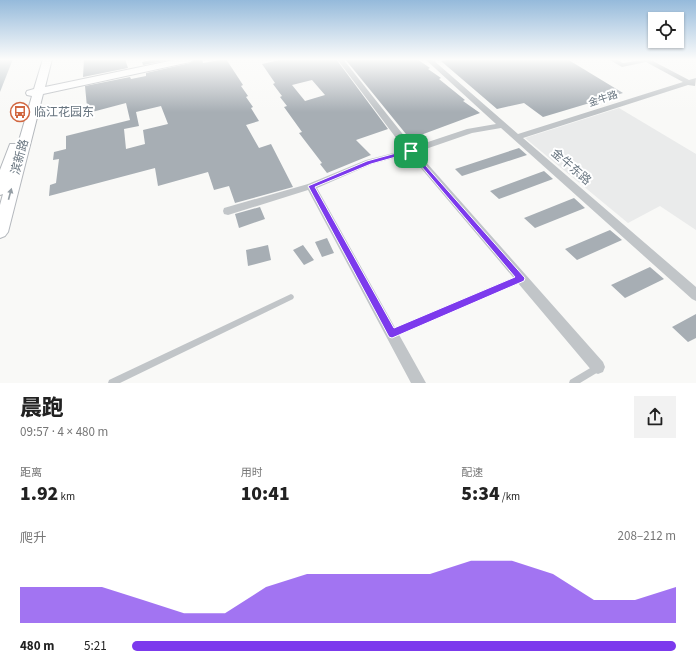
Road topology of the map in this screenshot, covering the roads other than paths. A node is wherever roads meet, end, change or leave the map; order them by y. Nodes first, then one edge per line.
1 (37, 77) edge
2 (40, 77) edge
3 (108, 77) edge
4 (354, 77) edge
5 (449, 77) edge
6 (682, 77) edge
7 (694, 83) edge
8 (34, 93) junction
9 (503, 124) junction
10 (517, 137) junction
11 (411, 151) junction
12 (311, 186) junction
13 (0, 190) edge
14 (228, 211) dead end
15 (0, 232) edge
16 (521, 278) junction
17 (696, 295) edge
18 (291, 297) dead end
19 (392, 334) junction
20 (598, 367) joint
21 (112, 383) edge
22 (419, 383) edge
23 (572, 383) edge

1 - 8 main road, 滨新路
2 - 8 main road, 滨新路
3 - 8 main road
4 - 11 street
5 - 9 street, 金牛东路
6 - 7 street
7 - 10 street, 金牛路
8 - 13 main road, 滨新路
15 -> 8 main road, 滨新路
9 - 10 street, 金牛东路
9 - 11 street
10 - 17 street, 金牛东路
11 - 12 street
11 - 16 street
12 - 14 street
12 - 19 street
16 - 19 lane
16 - 20 street
18 - 21 lane
19 - 22 street
20 - 23 lane

